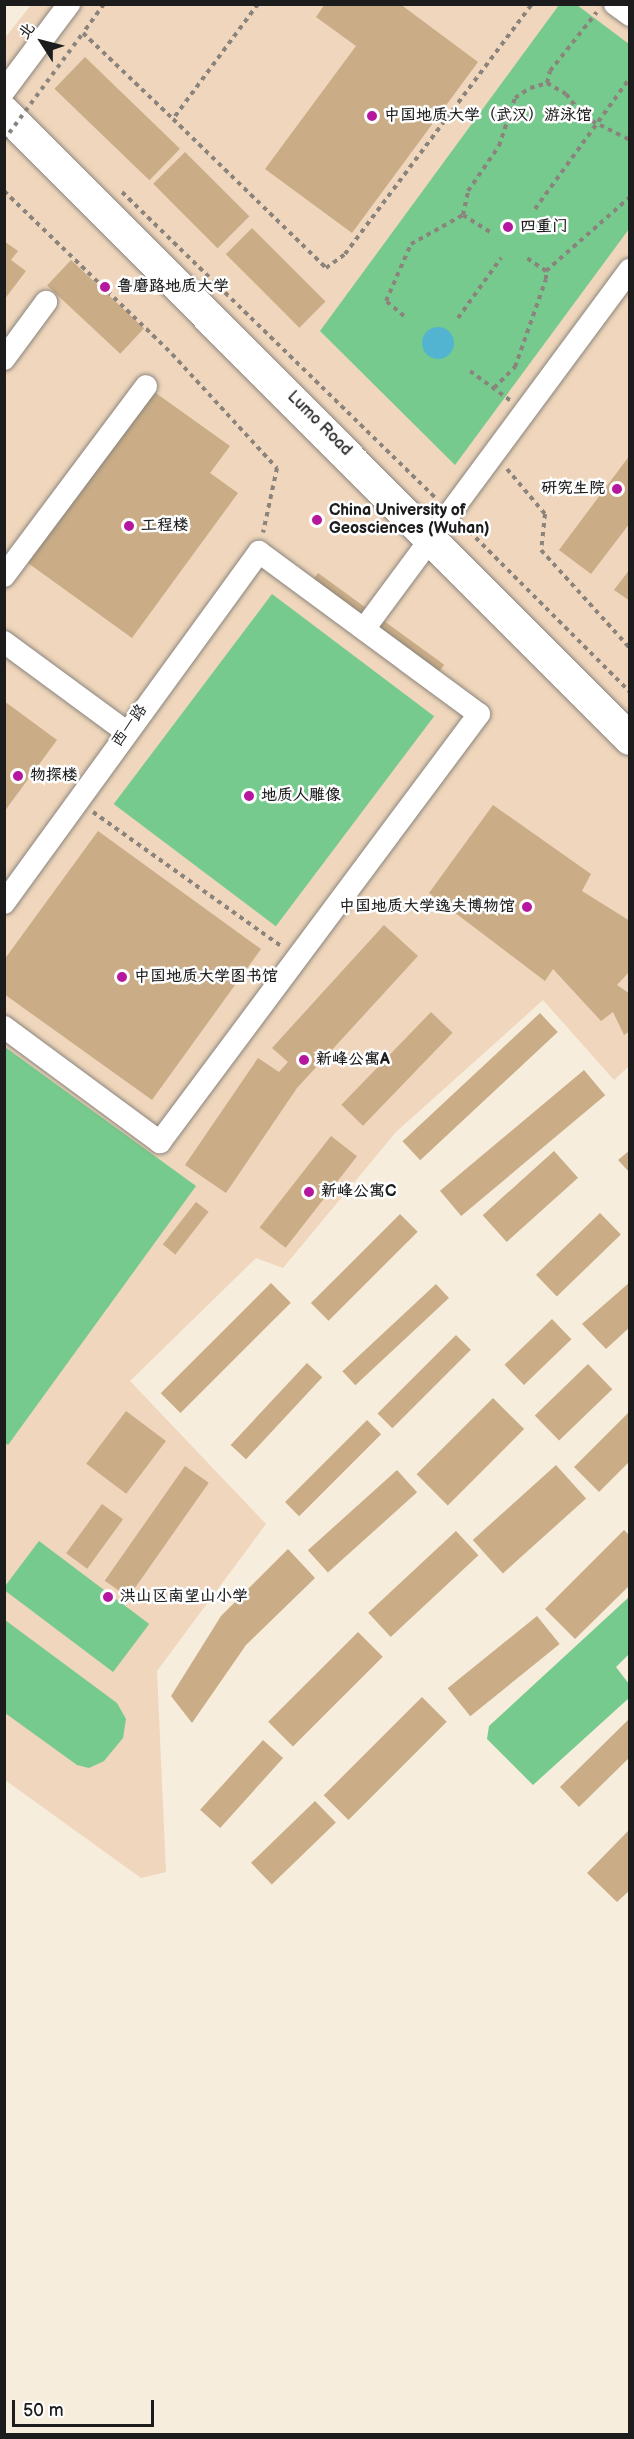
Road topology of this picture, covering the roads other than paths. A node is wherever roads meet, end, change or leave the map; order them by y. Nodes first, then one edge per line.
1 (69, 4) edge
2 (615, 4) edge
3 (630, 15) edge
4 (6, 93) edge
5 (630, 270) edge
6 (46, 302) dead end
7 (4, 359) edge
8 (146, 386) dead end
9 (442, 525) junction
10 (4, 576) edge
11 (364, 629) junction
12 (4, 642) edge
13 (630, 710) edge
14 (125, 731) junction
15 (630, 739) edge
16 (4, 903) edge
17 (4, 1027) edge

1 - 4 street
2 - 3 street
4 - 9 main road, Lumo Road
5 - 9 street
6 - 7 street
8 - 10 street
9 - 11 street
9 - 13 main road, Lumo Road
9 - 15 main road, Lumo Road
11 - 14 street, 西一路
11 - 17 street
12 - 14 street
14 - 16 street, 西一路

